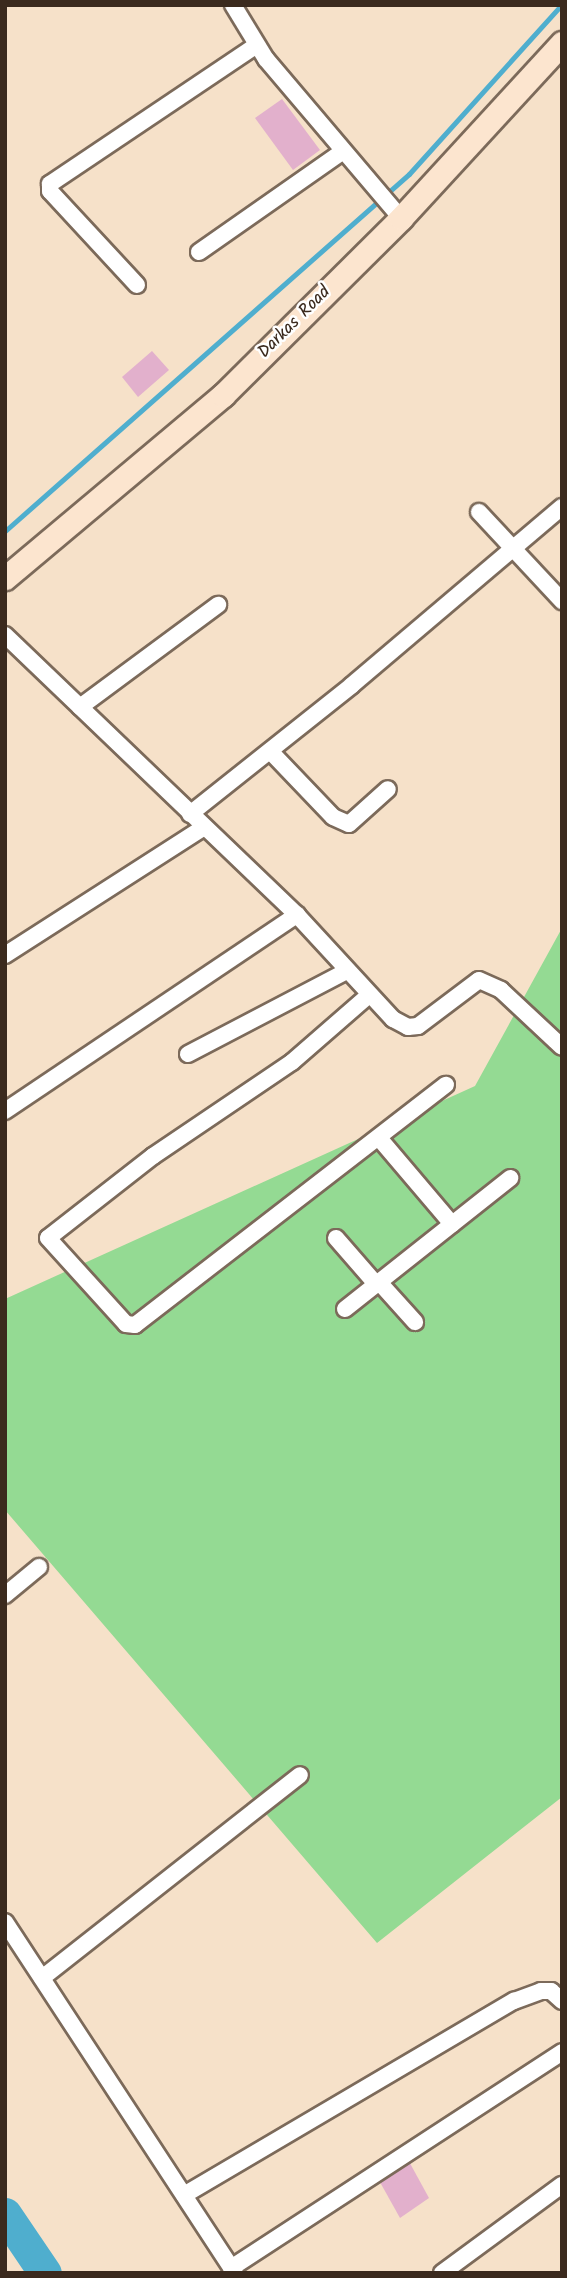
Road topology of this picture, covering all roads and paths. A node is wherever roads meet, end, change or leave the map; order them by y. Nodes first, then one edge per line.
1 (233, 5) edge
2 (562, 43) edge
3 (257, 45) junction
4 (342, 152) junction
5 (393, 210) junction
6 (199, 252) dead end
7 (137, 285) dead end
8 (562, 507) edge
9 (479, 512) dead end
10 (513, 551) junction
11 (5, 578) edge
12 (562, 601) edge
13 (218, 606) dead end
14 (5, 635) edge
15 (80, 707) junction
16 (270, 751) junction
17 (388, 789) dead end
18 (190, 814) junction
19 (202, 828) junction
20 (297, 915) junction
21 (5, 955) edge
22 (345, 972) junction
23 (369, 995) junction
24 (562, 1047) edge
25 (188, 1054) dead end
26 (446, 1085) dead end
27 (5, 1111) edge
28 (379, 1138) junction
29 (510, 1178) dead end
30 (452, 1224) junction
31 (336, 1238) dead end
32 (377, 1283) junction
33 (345, 1308) dead end
34 (415, 1322) dead end
35 (39, 1567) dead end
36 (5, 1595) edge
37 (300, 1774) dead end
38 (5, 1922) edge
39 (42, 1978) junction
40 (562, 2001) edge
41 (562, 2052) edge
42 (562, 2185) edge
43 (184, 2195) junction
44 (233, 2270) edge
45 (442, 2273) edge

1 - 3 street
2 - 5 main road, Darkas Road
3 - 4 street
3 - 7 street
4 - 5 street
4 - 6 street
5 - 11 main road, Darkas Road
8 - 10 street
9 - 10 street
10 - 12 street
10 - 16 street
13 - 15 street
14 - 15 street
15 - 18 street
16 - 17 street
16 - 18 street
18 - 19 street
19 - 20 street
19 - 21 street
20 - 22 street
20 - 27 street
22 - 23 street
22 - 25 street
23 - 24 street
23 - 28 street
26 - 28 street
28 - 30 street
29 - 30 street
30 - 32 street
31 - 32 street
32 - 33 street
32 - 34 street
35 - 36 street
37 - 39 street
38 - 39 street
39 - 43 street
40 - 43 street
41 - 44 street
42 - 45 street
43 - 44 street

